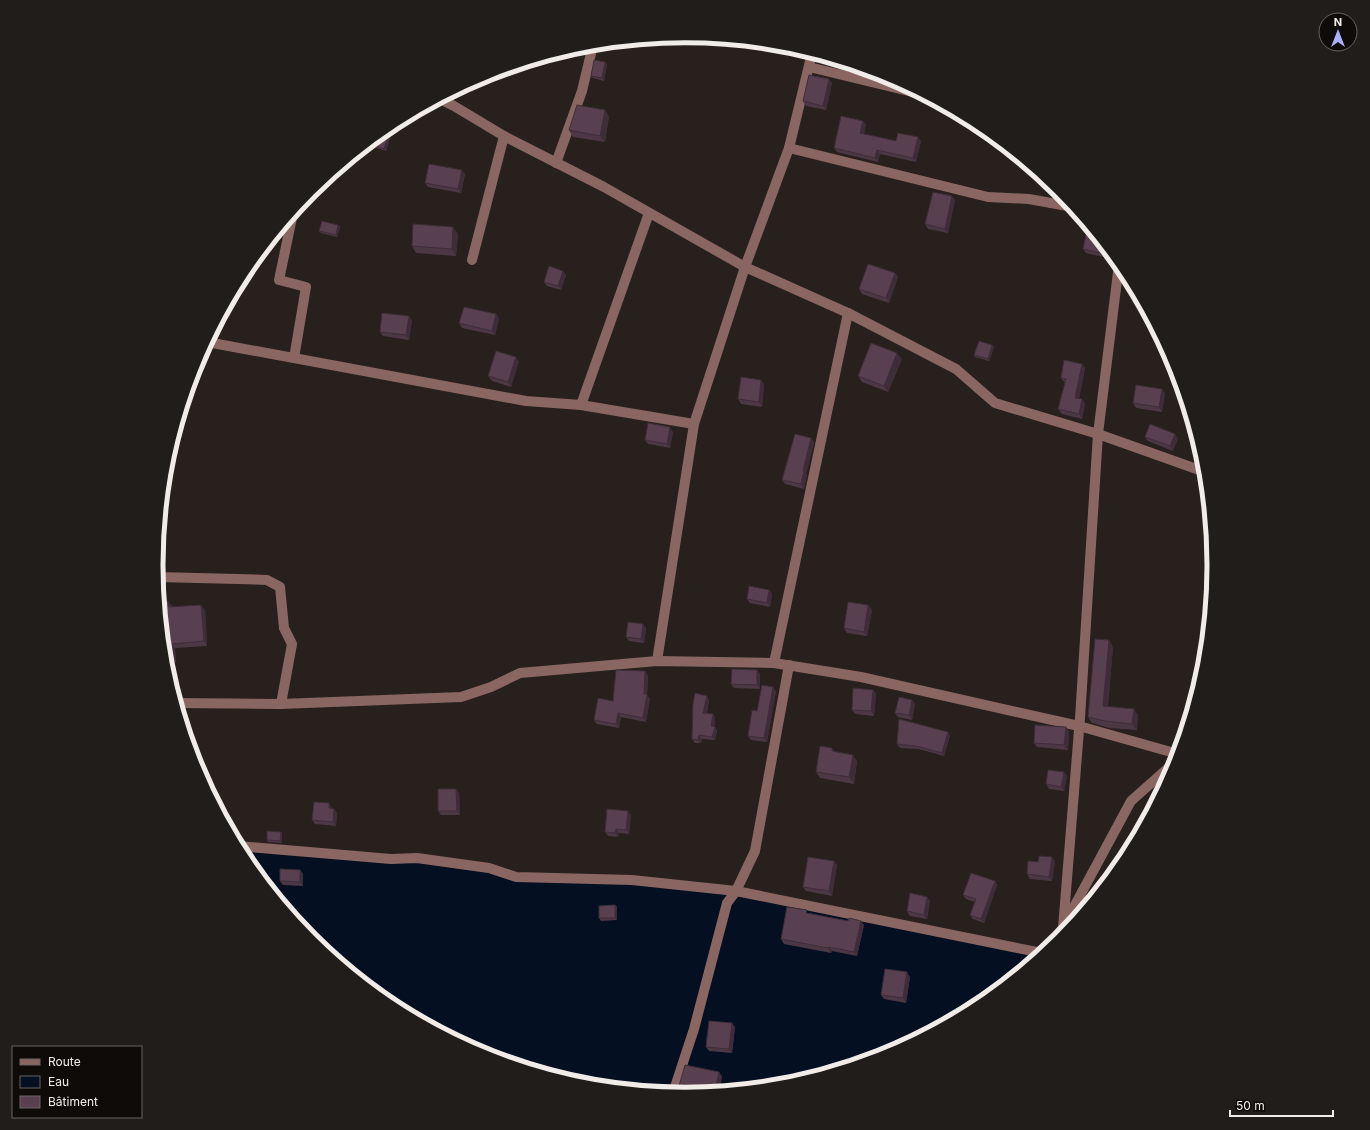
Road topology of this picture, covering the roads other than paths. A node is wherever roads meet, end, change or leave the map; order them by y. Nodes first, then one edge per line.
1 (591, 52) edge
2 (811, 59) edge
3 (809, 67) junction
4 (897, 88) edge
5 (445, 102) edge
6 (504, 136) junction
7 (788, 148) junction
8 (556, 163) junction
9 (1062, 205) edge
10 (650, 213) junction
11 (291, 224) edge
12 (472, 260) dead end
13 (745, 267) junction
14 (1118, 273) edge
15 (848, 313) junction
16 (213, 343) edge
17 (294, 358) junction
18 (581, 405) junction
19 (694, 424) junction
20 (1098, 434) junction
21 (1198, 470) edge
22 (163, 577) edge
23 (657, 662) junction
24 (774, 663) junction
25 (789, 665) junction
26 (182, 703) edge
27 (281, 704) junction
28 (1079, 726) junction
29 (1172, 752) edge
30 (1164, 772) edge
31 (246, 847) edge
32 (736, 891) junction
33 (1068, 919) edge
34 (1063, 924) edge
35 (1035, 952) edge
36 (675, 1087) edge

1 - 8 street
2 - 3 street
3 - 4 street
3 - 7 street
5 - 6 street
6 - 8 street
6 - 12 street
7 - 9 street
7 - 13 street
8 - 10 street
10 - 13 street
10 - 18 street
11 - 17 street
13 - 15 street
13 - 19 street
14 - 20 street
15 - 20 street
15 - 24 street
16 - 17 street
17 - 18 street
18 - 19 street
19 - 23 street
20 - 21 street
20 - 28 street
22 - 27 street
23 - 24 street
23 - 27 street
24 - 25 street
25 - 28 street
25 - 32 street
26 - 27 street
28 - 29 street
28 - 34 street
30 - 33 street
31 - 32 street
32 - 35 street
32 - 36 street

